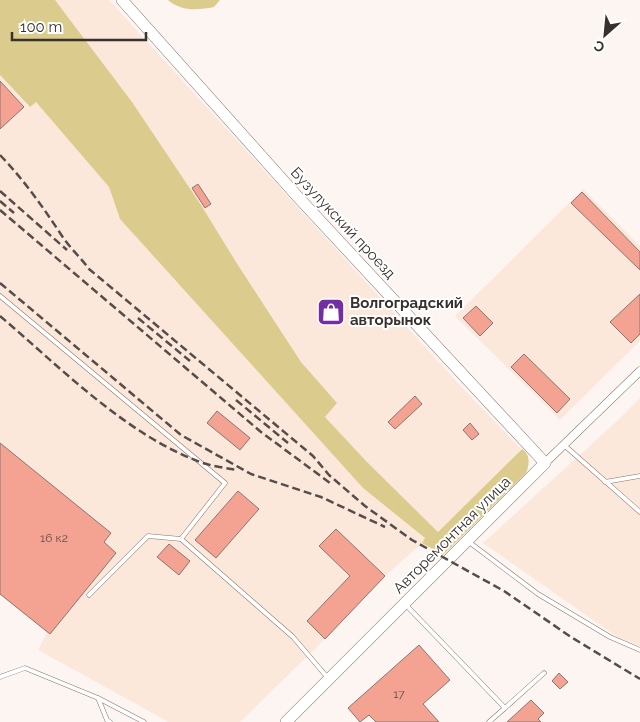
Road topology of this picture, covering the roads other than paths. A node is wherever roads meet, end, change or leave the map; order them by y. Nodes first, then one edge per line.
1 (122, 0) edge
2 (0, 296) edge
3 (640, 371) edge
4 (564, 445) junction
5 (545, 464) junction
6 (640, 476) edge
7 (605, 482) junction
8 (640, 512) edge
9 (181, 539) junction
10 (467, 541) junction
11 (89, 595) dead end
12 (404, 603) junction
13 (640, 650) edge
14 (544, 673) dead end
15 (0, 676) edge
16 (329, 679) junction
17 (98, 698) junction
18 (505, 708) junction
19 (110, 722) edge
20 (144, 722) edge
21 (286, 722) edge
22 (489, 722) edge

1 - 5 main road, Бузулукский проезд
2 - 9 lane
3 - 4 street, Авторемонтная улица
4 - 5 street, Авторемонтная улица
4 - 7 lane
5 - 10 main road, Авторемонтная улица
6 - 7 lane
7 - 8 lane
9 - 11 lane
9 - 16 lane
10 - 12 main road, Авторемонтная улица
10 - 13 lane
12 - 16 main road, Авторемонтная улица
12 - 18 lane
14 - 18 lane
15 - 17 lane
16 - 21 main road, Авторемонтная улица
17 - 19 lane
17 - 20 lane
18 - 22 lane

